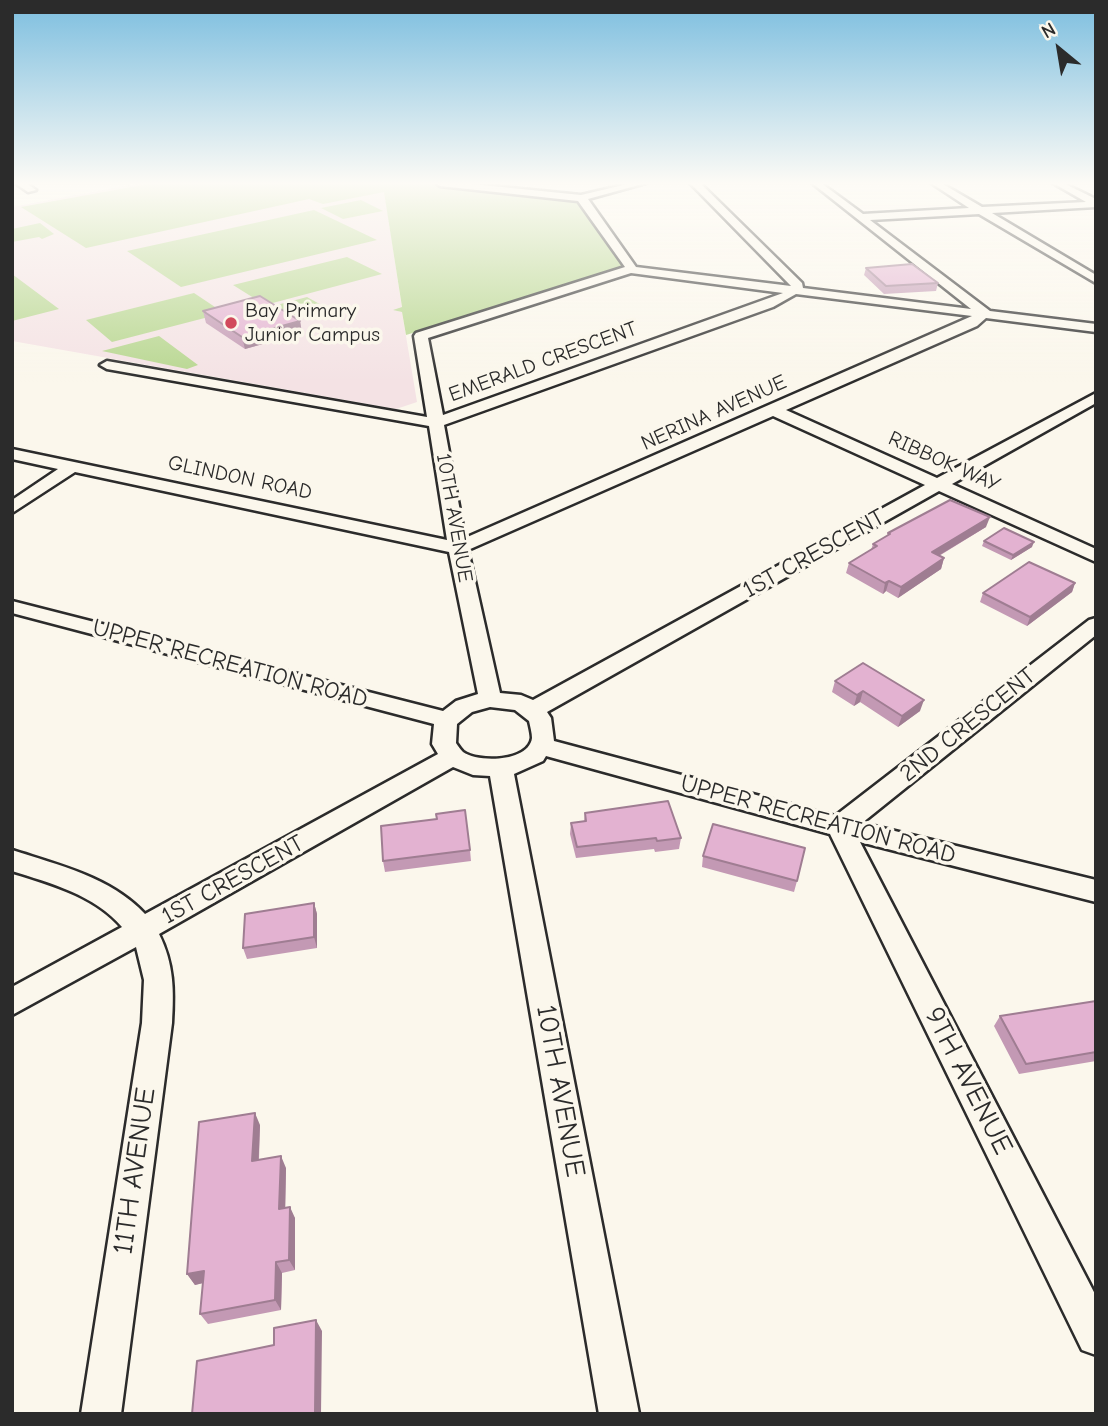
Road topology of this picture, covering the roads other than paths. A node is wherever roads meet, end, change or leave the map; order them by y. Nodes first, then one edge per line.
1 (619, 250) edge
2 (762, 250) edge
3 (903, 250) edge
4 (1046, 250) edge
5 (631, 270) junction
6 (1096, 280) edge
7 (794, 290) junction
8 (985, 313) junction
9 (1096, 328) edge
10 (107, 365) dead end
11 (1096, 397) edge
12 (774, 410) junction
13 (436, 423) junction
14 (12, 454) edge
15 (73, 466) junction
16 (938, 485) junction
17 (12, 508) edge
18 (458, 548) junction
19 (1096, 556) edge
20 (12, 607) edge
21 (1096, 624) edge
22 (490, 699) junction
23 (533, 710) junction
24 (448, 720) junction
25 (541, 746) junction
26 (453, 756) junction
27 (500, 769) junction
28 (839, 827) junction
29 (12, 860) edge
30 (1096, 891) edge
31 (142, 930) junction
32 (12, 1002) edge
33 (1096, 1336) edge
34 (101, 1414) edge
35 (619, 1414) edge

1 - 5 street
2 - 7 street
3 - 8 street
4 - 6 street
5 - 7 street
5 - 13 street, 10TH AVENUE
7 - 8 street
7 - 13 street, EMERALD CRESCENT
8 - 9 street
8 - 12 street, NERINA AVENUE
10 - 13 street, EMERALD CRESCENT
11 - 16 street, 1ST CRESCENT
12 - 16 street, RIBBOK WAY
12 - 18 street, NERINA AVENUE
13 - 18 street, 10TH AVENUE
14 - 15 street, GLINDON ROAD
15 - 17 street
15 - 18 street, GLINDON ROAD
16 - 19 street, RIBBOK WAY
16 - 23 street, 1ST CRESCENT
18 - 22 street, 10TH AVENUE
20 - 24 street, UPPER RECREATION ROAD
21 - 28 street, 2ND CRESCENT
22 - 23 street
22 - 24 street
23 - 25 street
24 - 26 street
25 - 27 street
25 - 28 street, UPPER RECREATION ROAD
26 - 27 street
26 - 31 street, 1ST CRESCENT
27 - 35 street, 10TH AVENUE
28 - 30 street, UPPER RECREATION ROAD
28 - 33 street, 9TH AVENUE
29 - 31 street
31 - 32 street, 1ST CRESCENT
31 - 34 street, 11TH AVENUE

